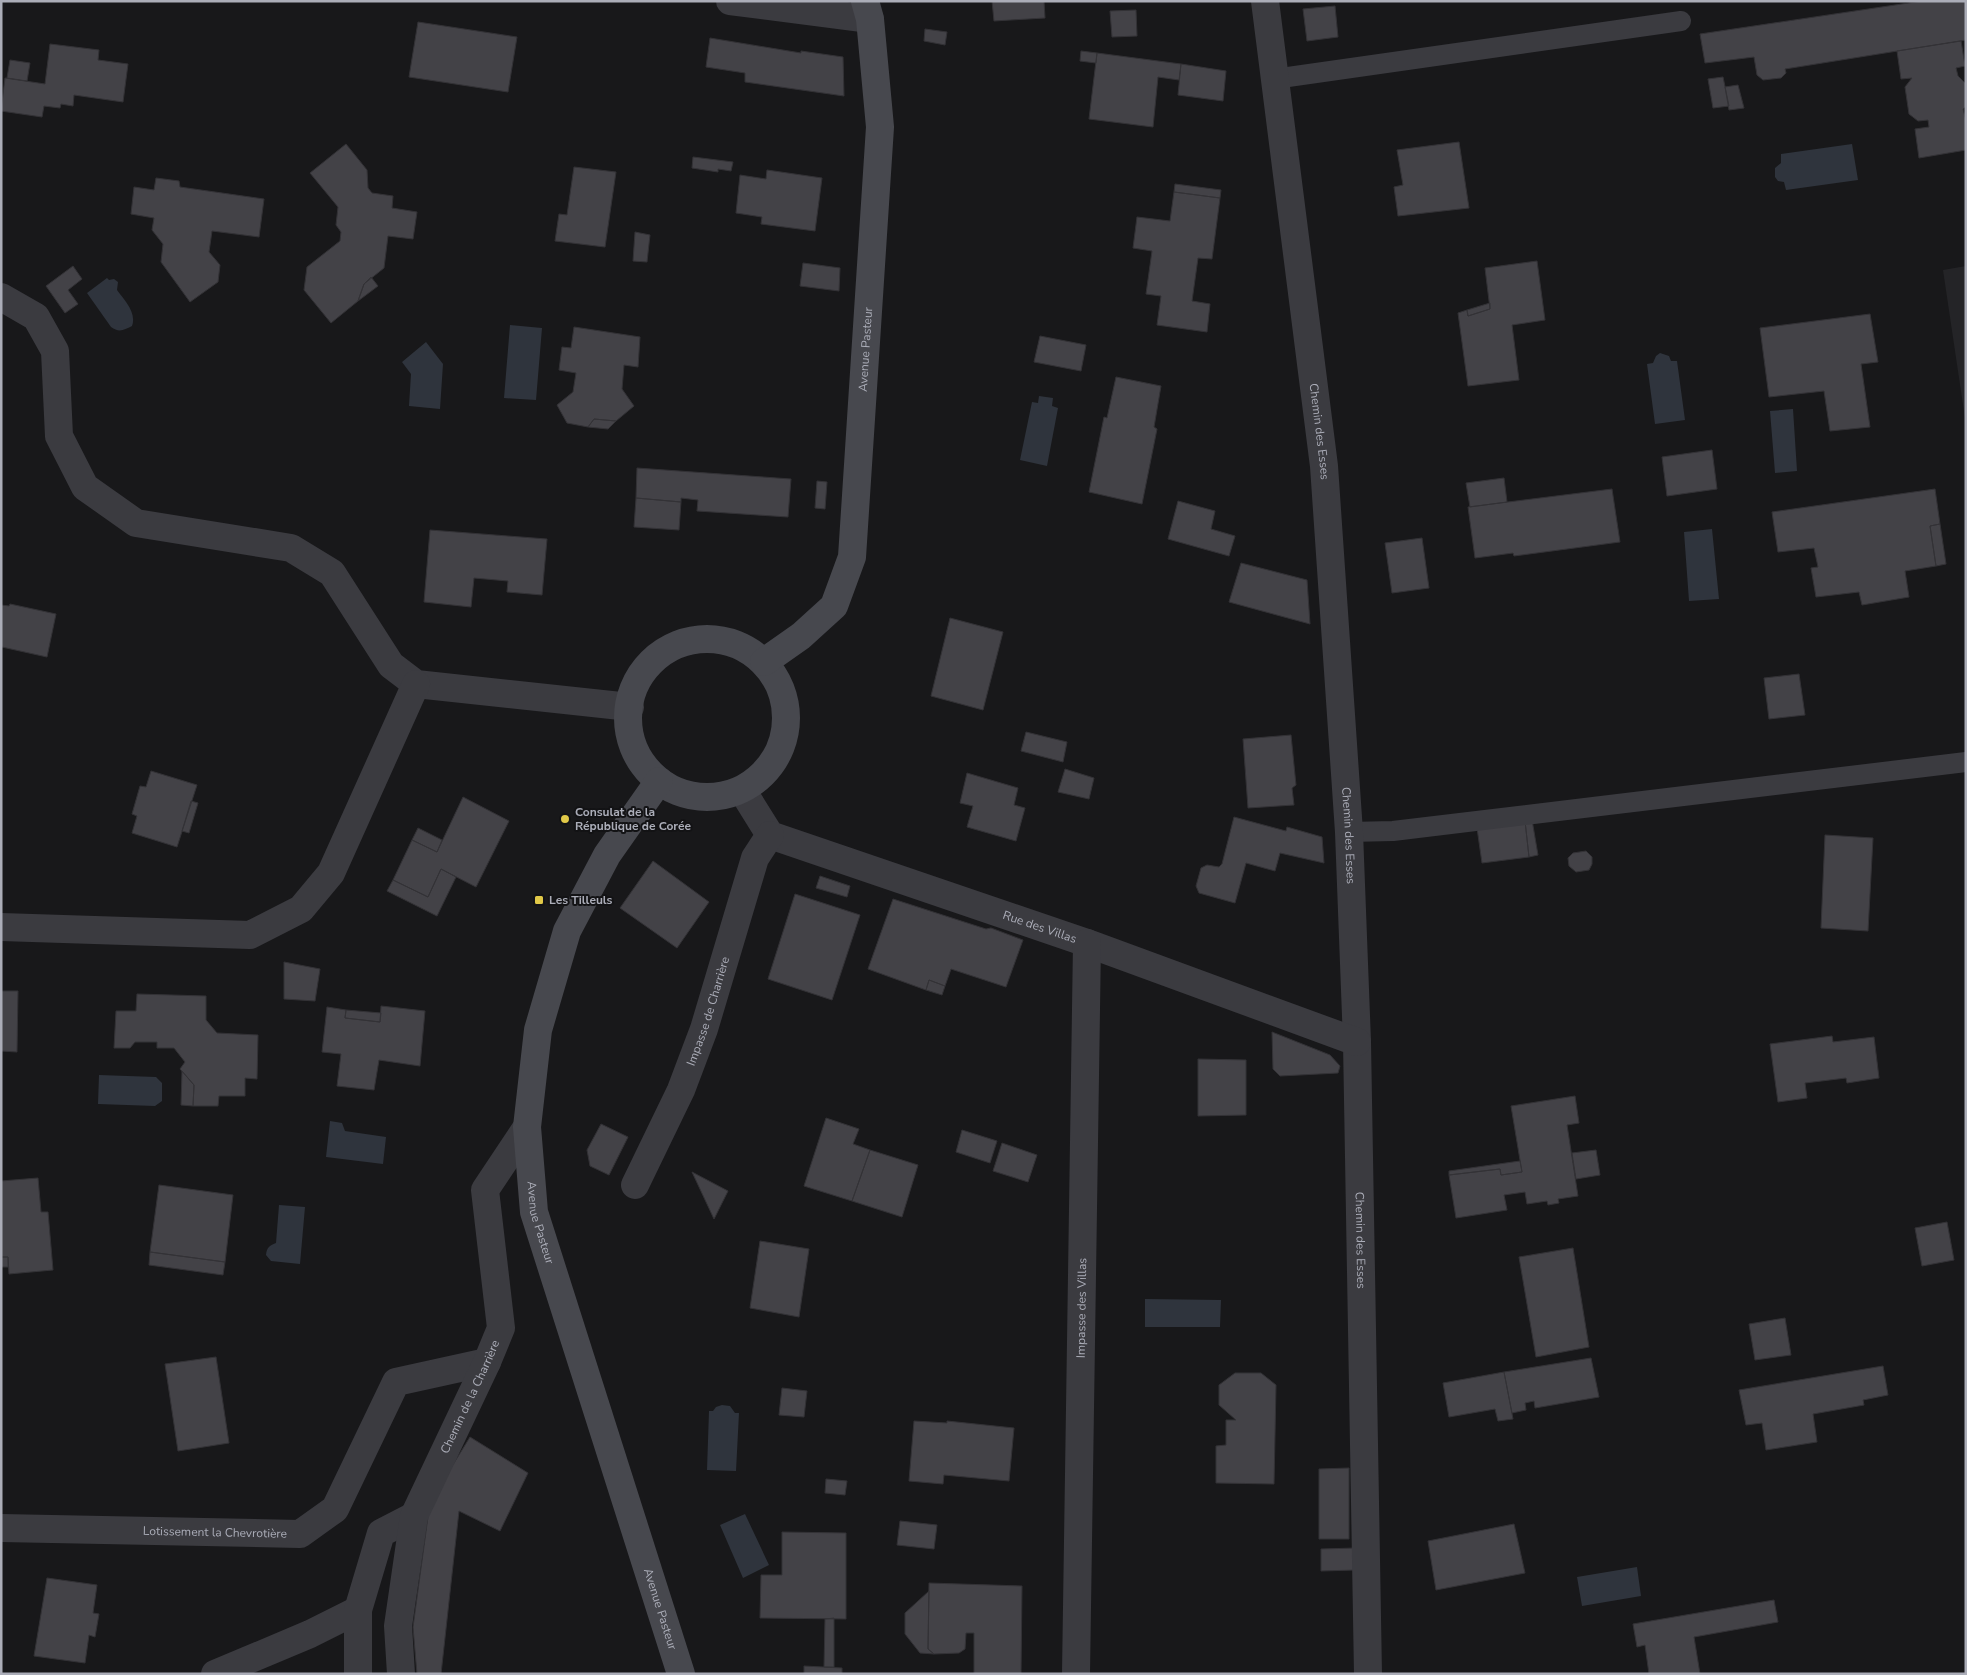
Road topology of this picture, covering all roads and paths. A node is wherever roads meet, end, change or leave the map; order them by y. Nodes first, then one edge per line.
1 (730, 1) edge
2 (1265, 1) edge
3 (868, 10) edge
4 (1681, 22) dead end
5 (1274, 79) junction
6 (1, 297) edge
7 (764, 662) junction
8 (416, 684) junction
9 (630, 707) junction
10 (1966, 762) edge
11 (659, 781) junction
12 (742, 790) junction
13 (1349, 832) junction
14 (770, 835) junction
15 (1, 927) edge
16 (1087, 943) junction
17 (1357, 1042) junction
18 (527, 1127) junction
19 (635, 1185) dead end
20 (487, 1362) junction
21 (414, 1516) junction
22 (1, 1528) edge
23 (358, 1610) junction
24 (216, 1674) edge
25 (358, 1674) edge
26 (400, 1674) edge
27 (681, 1674) edge
28 (1076, 1674) edge
29 (1368, 1674) edge

1 - 3 street
2 - 5 street, Chemin des Esses
3 - 7 main road, Avenue Pasteur
4 - 5 lane
5 - 13 street, Chemin des Esses
6 - 8 street
7 - 9 main road
7 - 12 main road
8 - 9 street
8 - 15 street
9 - 11 main road
10 - 13 lane
11 - 12 main road
11 - 18 main road, Avenue Pasteur
12 - 14 street
13 - 17 street, Chemin des Esses
14 - 16 street, Rue des Villas
14 - 19 street, Impasse de Charrière
16 - 17 street, Rue des Villas
16 - 28 street, Impasse des Villas
17 - 29 street, Chemin des Esses
18 - 20 street, Chemin de la Charrière
18 - 27 main road, Avenue Pasteur
20 - 21 street, Chemin de la Charrière
20 - 22 street, Lotissement la Chevrotière
21 - 23 street
21 - 26 street, Chemin de la Charrière
23 - 24 street
23 - 25 street

